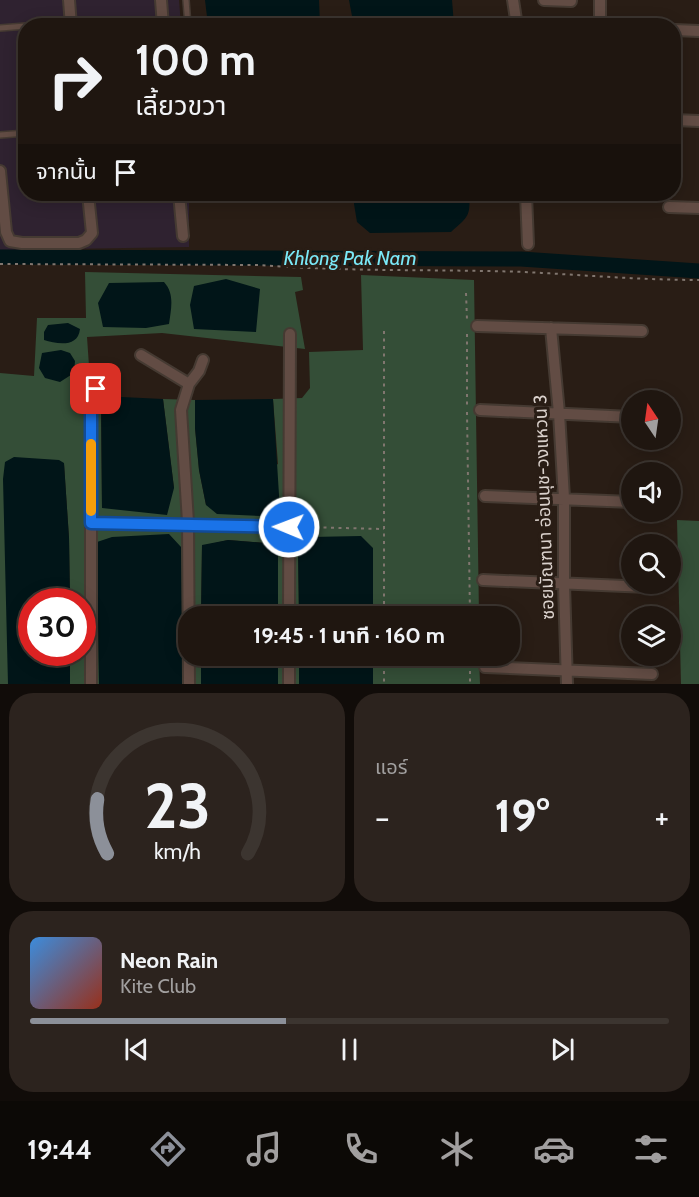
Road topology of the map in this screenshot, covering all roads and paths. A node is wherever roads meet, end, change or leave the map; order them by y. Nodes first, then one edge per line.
1 (69, 0) edge
2 (161, 0) edge
3 (186, 0) edge
4 (513, 0) edge
5 (544, 0) edge
6 (600, 0) edge
7 (571, 1) edge
8 (70, 18) edge
9 (163, 18) edge
10 (187, 18) edge
11 (516, 18) edge
12 (600, 18) edge
13 (18, 27) edge
14 (0, 28) edge
15 (681, 30) edge
16 (699, 31) edge
17 (681, 120) edge
18 (699, 121) edge
19 (18, 134) edge
20 (0, 135) edge
21 (0, 171) edge
22 (89, 201) edge
23 (180, 201) edge
24 (526, 201) edge
25 (669, 207) dead end
26 (699, 208) edge
27 (183, 236) dead end
28 (528, 244) dead end
29 (0, 264) edge
30 (699, 280) edge
31 (466, 293) dead end
32 (477, 326) dead end
33 (551, 328) junction
34 (384, 331) dead end
35 (642, 331) dead end
36 (290, 334) dead end
37 (141, 355) dead end
38 (203, 360) dead end
39 (189, 384) junction
40 (96, 389) dead end
41 (480, 410) dead end
42 (559, 413) junction
43 (621, 416) edge
44 (485, 496) dead end
45 (564, 498) junction
46 (621, 501) edge
47 (91, 523) junction
48 (188, 525) junction
49 (289, 527) junction
50 (384, 529) junction
51 (483, 580) dead end
52 (564, 584) junction
53 (621, 586) edge
54 (289, 606) edge
55 (384, 606) edge
56 (470, 606) edge
57 (289, 666) edge
58 (384, 666) edge
59 (470, 666) edge
60 (485, 666) dead end
61 (566, 669) junction
62 (651, 674) dead end
63 (91, 684) edge
64 (189, 684) edge
65 (289, 684) edge
66 (384, 684) edge
67 (470, 684) edge
68 (567, 684) edge

1 - 8 street
2 - 9 street
3 - 10 lane
4 - 11 street
5 - 7 street
6 - 12 street
13 - 14 lane
15 - 16 street
17 - 18 street
19 - 20 lane
21 - 22 street
23 - 27 street
24 - 28 street
25 - 26 street
29 - 30 path
31 - 56 path
32 - 33 street
33 - 35 street
33 - 42 street, ซอยมัณฑนา อ่อนนุช-วงแหวน 3
34 - 50 path
36 - 49 street
37 - 39 street
38 - 39 street
39 - 48 street
40 - 47 street
41 - 42 street
42 - 43 street
42 - 45 street, ซอยมัณฑนา อ่อนนุช-วงแหวน 3
44 - 45 street
45 - 46 street
45 - 52 street, ซอยมัณฑนา อ่อนนุช-วงแหวน 3
47 - 48 street
47 - 63 street
48 - 49 street
48 - 64 street
49 - 50 path
49 - 54 street
50 - 55 path
51 - 52 street
52 - 53 street
52 - 61 street, ซอยมัณฑนา อ่อนนุช-วงแหวน 3
57 - 65 street
58 - 66 path
59 - 67 path
60 - 61 street
61 - 62 street
61 - 68 street, ซอยมัณฑนา อ่อนนุช-วงแหวน 3

